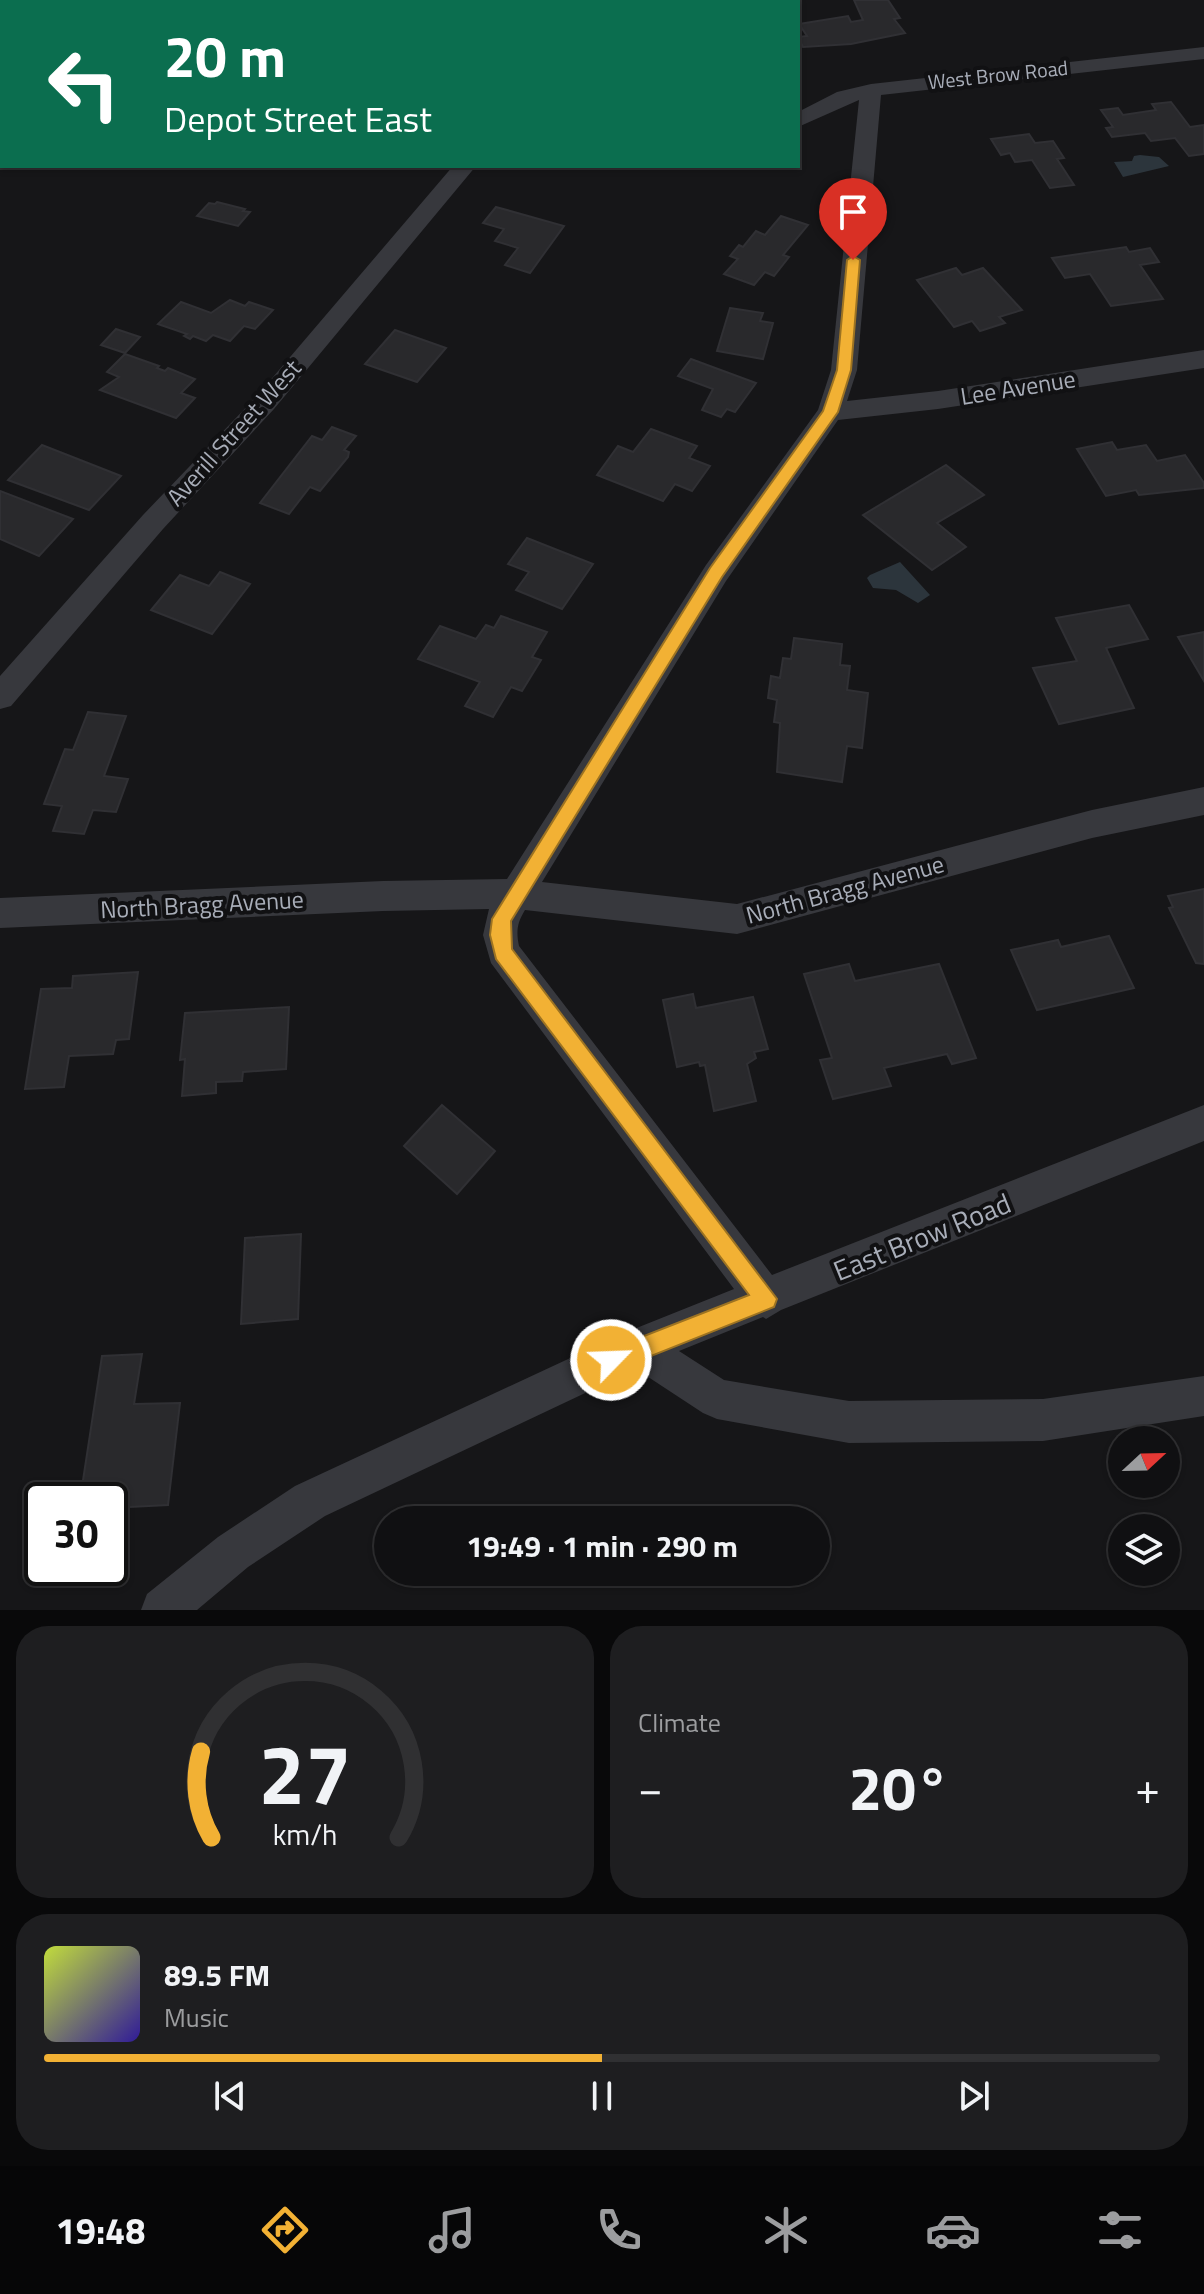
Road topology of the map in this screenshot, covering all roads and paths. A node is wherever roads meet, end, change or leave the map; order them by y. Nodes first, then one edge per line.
1 (1204, 53) edge
2 (871, 90) junction
3 (800, 119) edge
4 (463, 168) edge
5 (1204, 359) edge
6 (830, 412) junction
7 (0, 697) edge
8 (1204, 801) edge
9 (519, 894) junction
10 (0, 913) edge
11 (1204, 1123) edge
12 (766, 1299) junction
13 (638, 1347) junction
14 (1204, 1396) edge
15 (163, 1610) edge

1 - 2 street, West Brow Road
2 - 3 street, West Brow Road
2 - 6 street
4 - 7 street, Averill Street West
5 - 6 street, Lee Avenue
6 - 9 street
8 - 9 street, North Bragg Avenue
9 - 10 street, North Bragg Avenue
9 - 12 street
11 - 12 street, East Brow Road
12 - 13 street, East Brow Road
13 - 14 street
13 - 15 street, East Brow Road

